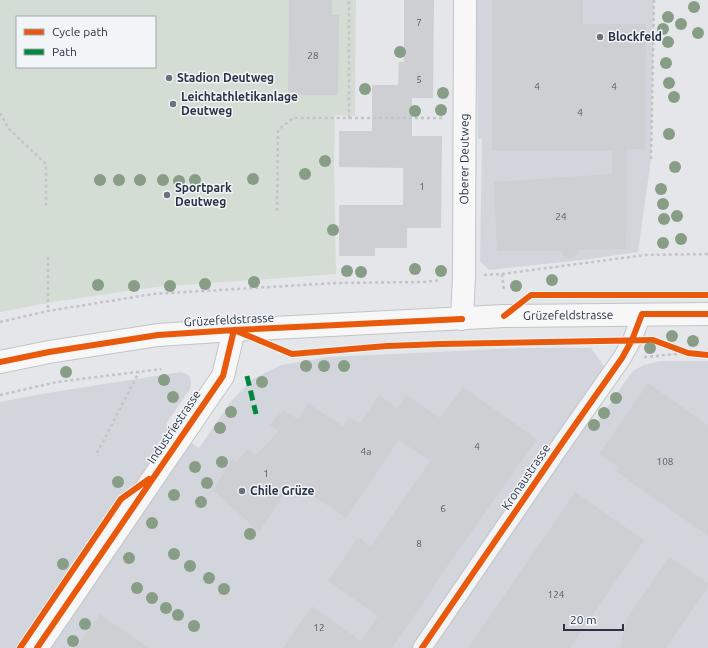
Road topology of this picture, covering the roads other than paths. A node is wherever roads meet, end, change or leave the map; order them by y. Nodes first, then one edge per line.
1 (465, 0) edge
2 (642, 314) junction
3 (708, 314) edge
4 (462, 319) junction
5 (234, 330) junction
6 (0, 362) edge
7 (37, 648) edge
8 (422, 648) edge

1 - 4 main road, Oberer Deutweg
2 - 3 main road, Grüzefeldstrasse
2 - 4 main road, Grüzefeldstrasse
2 - 8 street, Kronaustrasse
4 - 5 main road, Grüzefeldstrasse
5 - 6 main road, Grüzefeldstrasse
5 - 7 main road, Industriestrasse

